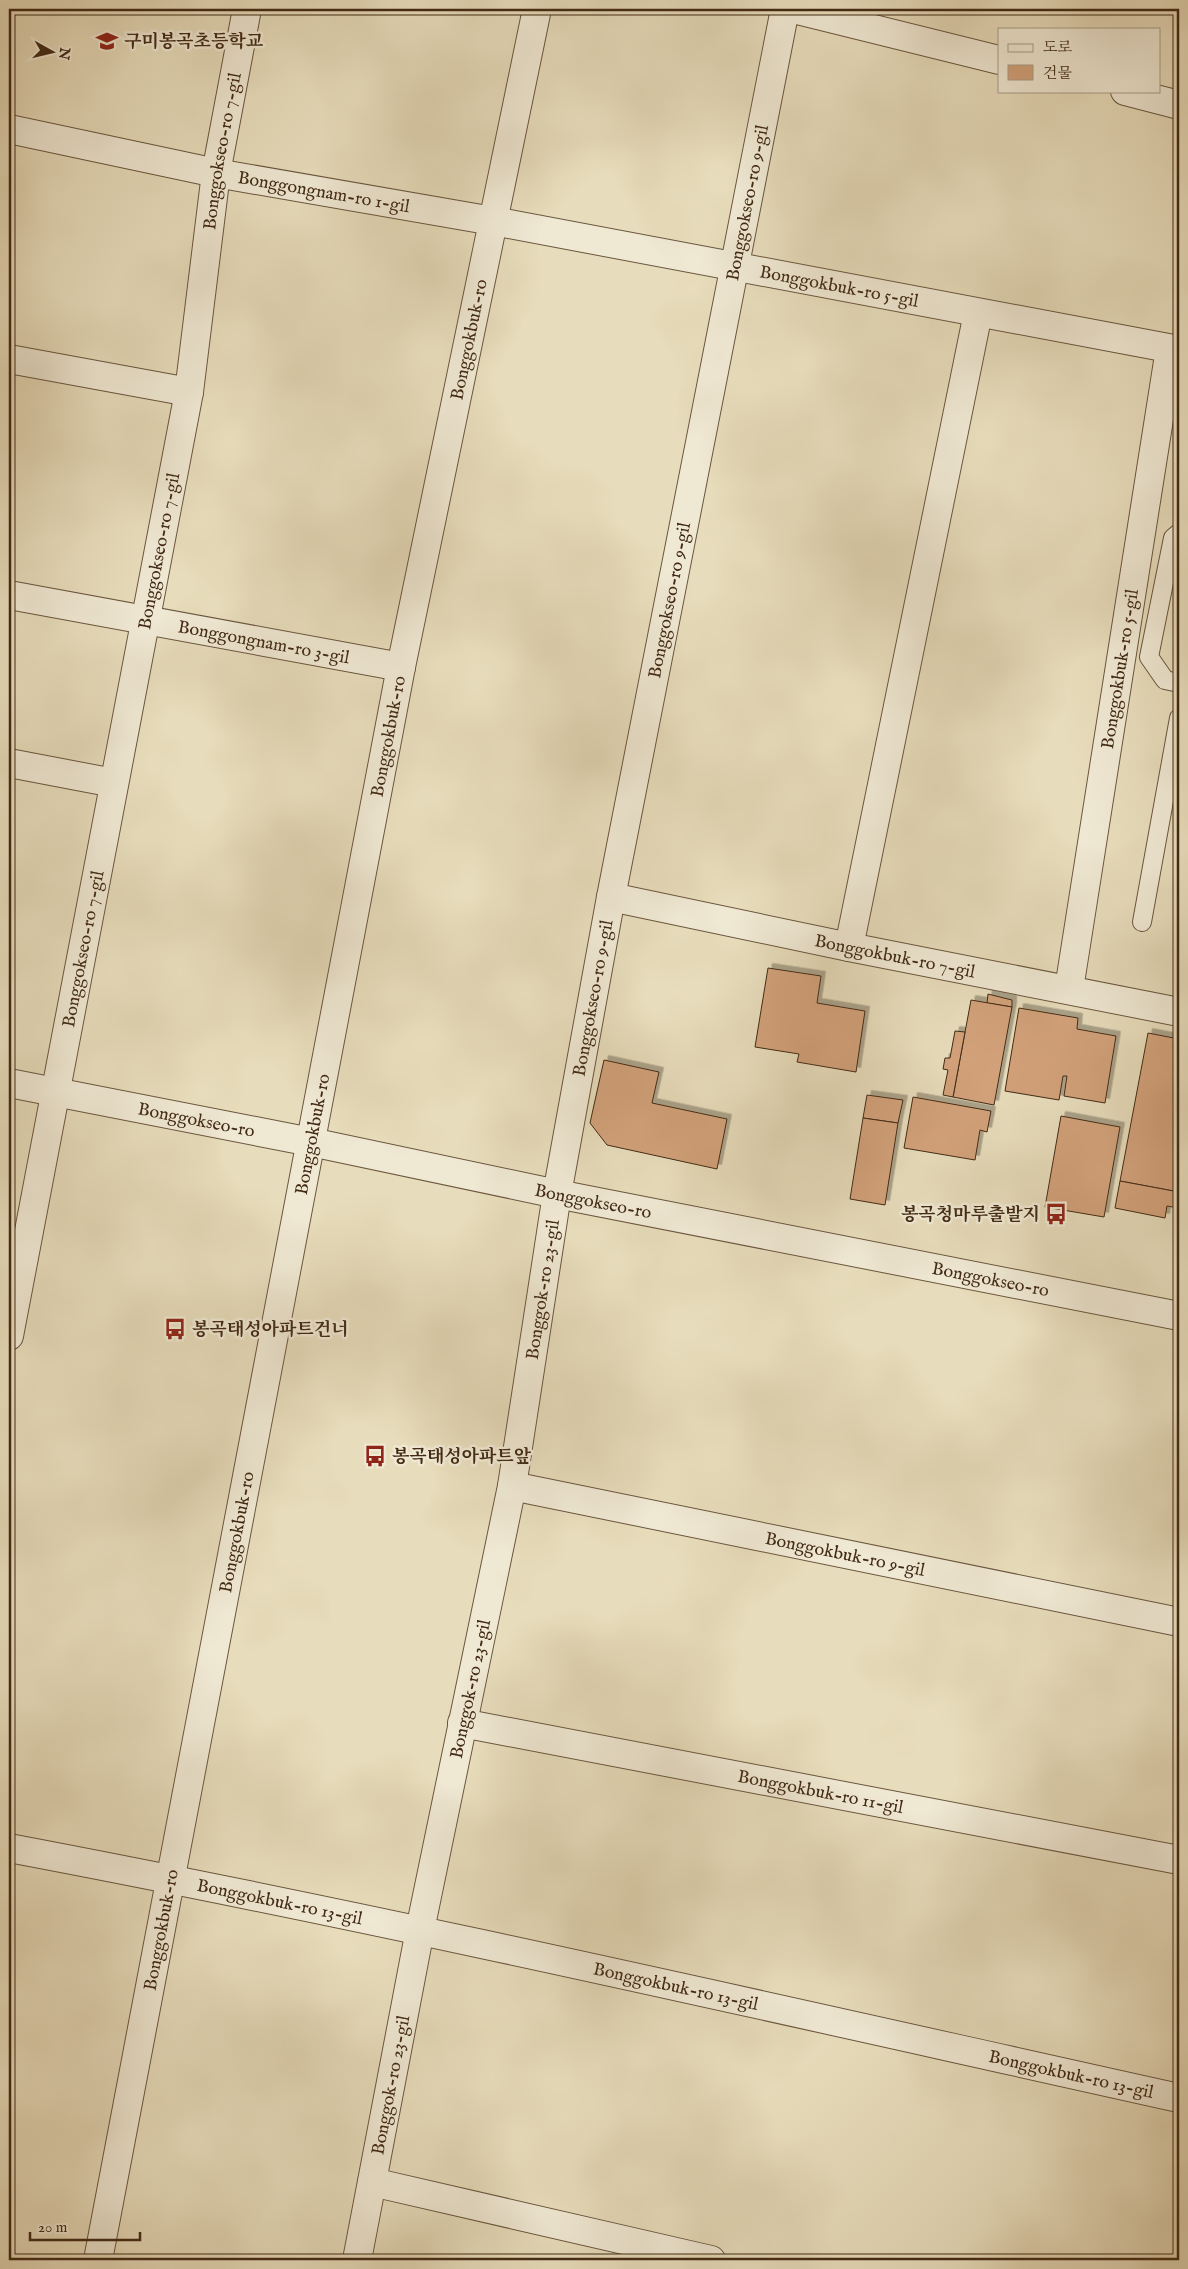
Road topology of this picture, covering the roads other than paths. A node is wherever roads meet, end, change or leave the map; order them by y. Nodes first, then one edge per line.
1 (247, 9) edge
2 (537, 9) edge
3 (786, 9) edge
4 (793, 9) edge
5 (998, 60) edge
6 (1130, 92) edge
7 (1179, 105) edge
8 (9, 129) edge
9 (216, 173) junction
10 (493, 220) junction
11 (735, 266) junction
12 (978, 313) junction
13 (1175, 350) edge
14 (9, 359) edge
15 (189, 392) junction
16 (1179, 533) edge
17 (9, 594) edge
18 (146, 621) junction
19 (401, 667) junction
20 (1179, 683) edge
21 (1179, 718) edge
22 (9, 763) edge
23 (114, 783) junction
24 (611, 897) junction
25 (1142, 922) dead end
26 (849, 947) junction
27 (1070, 989) junction
28 (1179, 1012) edge
29 (9, 1083) edge
30 (56, 1092) junction
31 (311, 1142) junction
32 (557, 1194) junction
33 (1179, 1316) edge
34 (10, 1325) edge
35 (512, 1486) junction
36 (1179, 1622) edge
37 (462, 1723) junction
38 (9, 1848) edge
39 (1179, 1860) edge
40 (171, 1879) junction
41 (420, 1930) junction
42 (1179, 2098) edge
43 (372, 2182) junction
44 (98, 2260) edge
45 (357, 2260) edge
46 (711, 2260) edge

1 - 9 street, Bonggokseo-ro 7-gil
2 - 10 street, Bonggokbuk-ro
3 - 11 street, Bonggokseo-ro 9-gil
4 - 5 street
6 - 7 street
8 - 9 street, Bonggongnam-ro 1-gil
9 - 10 street, Bonggongnam-ro 1-gil
9 - 15 street, Bonggokseo-ro 7-gil
10 - 11 street, Bonggokbuk-ro 5-gil
10 - 19 street, Bonggokbuk-ro
11 - 12 street, Bonggokbuk-ro 5-gil
11 - 24 street, Bonggokseo-ro 9-gil
12 - 13 street, Bonggokbuk-ro 5-gil
12 - 26 street
13 - 27 street, Bonggokbuk-ro 5-gil
14 - 15 street
15 - 18 street, Bonggokseo-ro 7-gil
16 - 20 lane
17 - 18 street, Bonggongnam-ro 3-gil
18 - 19 street, Bonggongnam-ro 3-gil
18 - 23 street, Bonggokseo-ro 7-gil
19 - 31 street, Bonggokbuk-ro
21 - 25 lane
22 - 23 street
23 - 30 street, Bonggokseo-ro 7-gil
24 - 26 street, Bonggokbuk-ro 7-gil
24 - 32 street, Bonggokseo-ro 9-gil
26 - 27 street, Bonggokbuk-ro 7-gil
27 - 28 street, Bonggokbuk-ro 7-gil
29 - 30 street, Bonggokseo-ro
30 - 31 street, Bonggokseo-ro
30 - 34 street, Bonggokseo-ro 7-gil
31 - 32 street, Bonggokseo-ro
31 - 40 street, Bonggokbuk-ro
32 - 33 street, Bonggokseo-ro
32 - 35 street, Bonggok-ro 23-gil
35 - 36 street, Bonggokbuk-ro 9-gil
35 - 37 street, Bonggok-ro 23-gil
37 - 39 street, Bonggokbuk-ro 11-gil
37 - 41 street, Bonggok-ro 23-gil
38 - 40 street, Bonggokbuk-ro 13-gil
40 - 41 street, Bonggokbuk-ro 13-gil
40 - 44 street, Bonggokbuk-ro
41 - 42 street, Bonggokbuk-ro 13-gil
41 - 43 street, Bonggok-ro 23-gil
43 - 45 street, Bonggok-ro 23-gil
43 - 46 street

